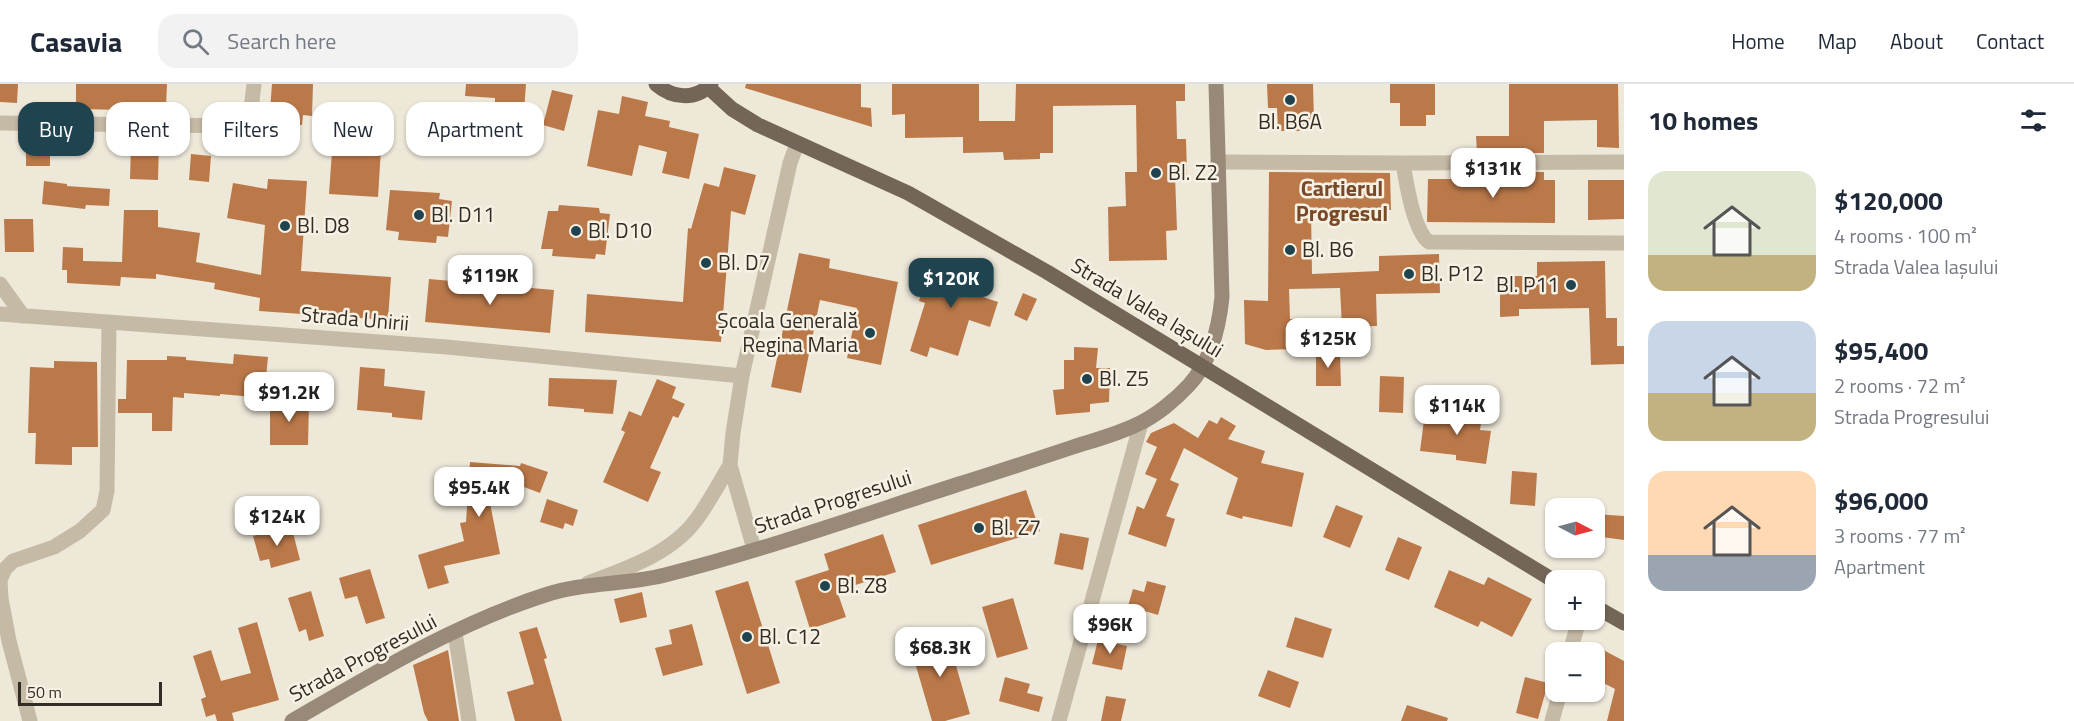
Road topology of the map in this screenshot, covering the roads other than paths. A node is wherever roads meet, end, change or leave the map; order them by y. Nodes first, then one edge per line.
1 (254, 84) edge
2 (656, 84) edge
3 (1216, 84) edge
4 (710, 86) edge
5 (0, 123) edge
6 (797, 144) junction
7 (1218, 162) junction
8 (1624, 162) edge
9 (1404, 163) junction
10 (1624, 243) edge
11 (0, 284) edge
12 (0, 314) edge
13 (23, 316) junction
14 (109, 322) junction
15 (1204, 366) junction
16 (742, 376) junction
17 (1140, 423) junction
18 (730, 465) junction
19 (754, 549) junction
20 (1545, 575) edge
21 (579, 586) junction
22 (1605, 612) edge
23 (1624, 623) edge
24 (455, 633) junction
25 (1557, 702) edge
26 (30, 721) edge
27 (292, 721) edge
28 (469, 721) edge
29 (1059, 721) edge
30 (1552, 721) edge

1 - 5 street
2 - 4 main road
3 - 7 street
4 - 6 main road, Strada Valea Iașului
6 - 15 main road, Strada Valea Iașului
6 - 16 street
7 - 9 street
7 - 15 street
8 - 9 street
9 - 10 street
11 - 13 street
12 - 13 street, Strada Unirii
13 - 14 street, Strada Unirii
14 - 16 street, Strada Unirii
14 - 26 street
15 - 17 street, Strada Progresului
15 - 20 main road, Strada Valea Iașului
16 - 18 street
17 - 19 street, Strada Progresului
17 - 29 street
18 - 19 street
18 - 21 street
19 - 21 street, Strada Progresului
21 - 24 street, Strada Progresului
22 - 23 main road
24 - 27 street, Strada Progresului
24 - 28 street, Strada Progresului
25 - 30 street

